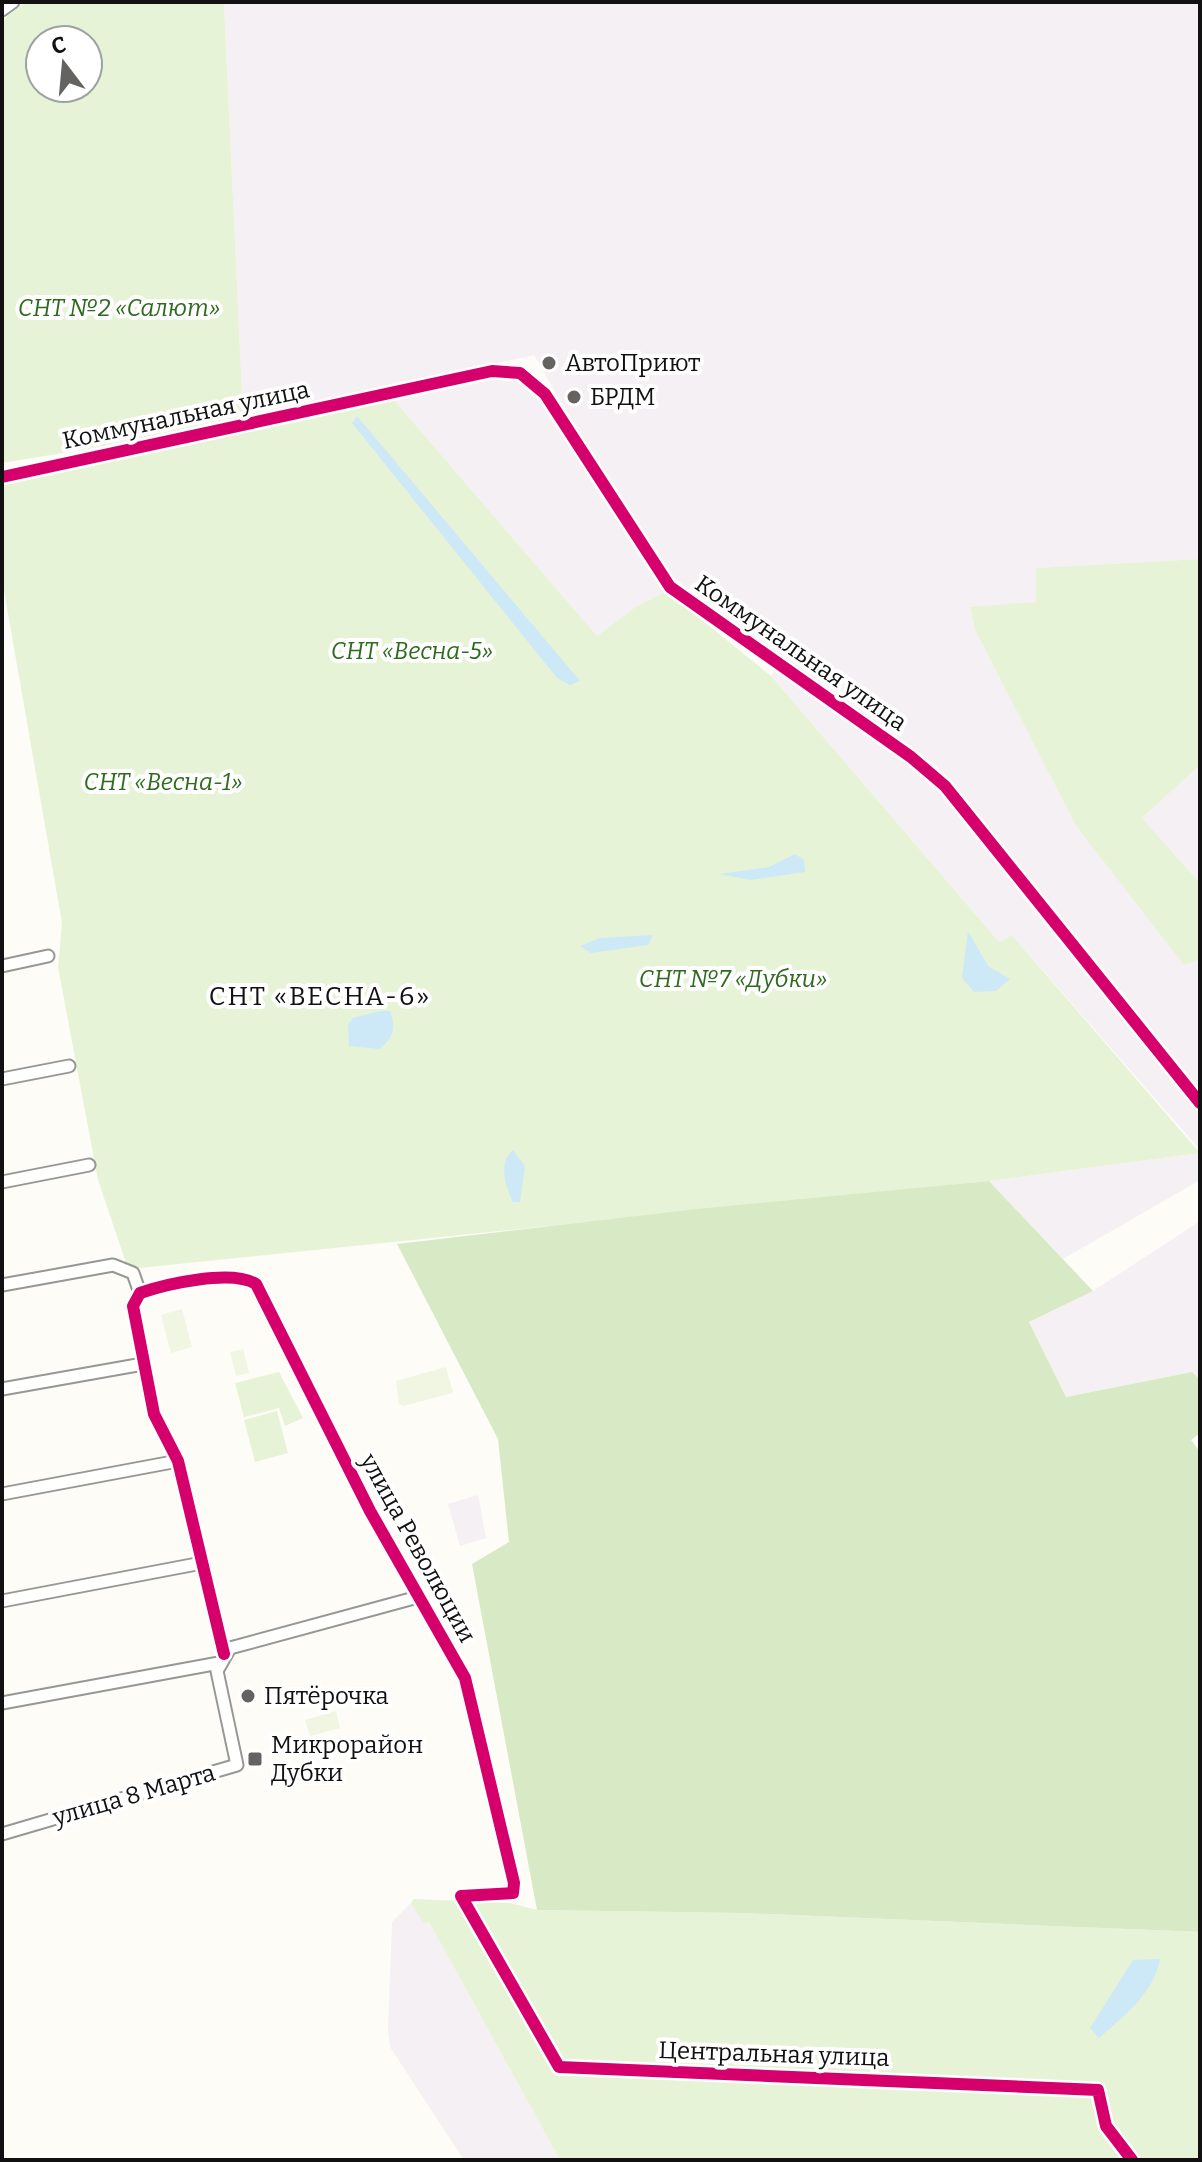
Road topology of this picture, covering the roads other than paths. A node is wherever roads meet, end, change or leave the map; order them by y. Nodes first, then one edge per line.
1 (13, 2) edge
2 (2, 10) edge
3 (2, 477) edge
4 (48, 956) dead end
5 (2, 966) edge
6 (69, 1066) dead end
7 (2, 1079) edge
8 (1200, 1103) edge
9 (89, 1165) dead end
10 (2, 1182) edge
11 (2, 1285) edge
12 (140, 1293) junction
13 (143, 1364) junction
14 (2, 1389) edge
15 (178, 1461) junction
16 (2, 1494) edge
17 (202, 1563) junction
18 (418, 1597) junction
19 (2, 1601) edge
20 (221, 1658) junction
21 (2, 1703) edge
22 (2, 1834) edge
23 (465, 1901) joint
24 (1132, 2160) edge

1 - 2 street
3 - 8 street, Коммунальная улица
4 - 5 street
6 - 7 street
9 - 10 street
11 - 12 street
12 - 13 street
12 - 18 street, улица Революции
13 - 14 street
13 - 15 street
15 - 16 street
15 - 17 street
17 - 19 street
17 - 20 street
18 - 20 street
18 - 23 street, улица Революции
20 - 21 street
20 - 22 street, улица 8 Марта
23 - 24 street, Центральная улица

